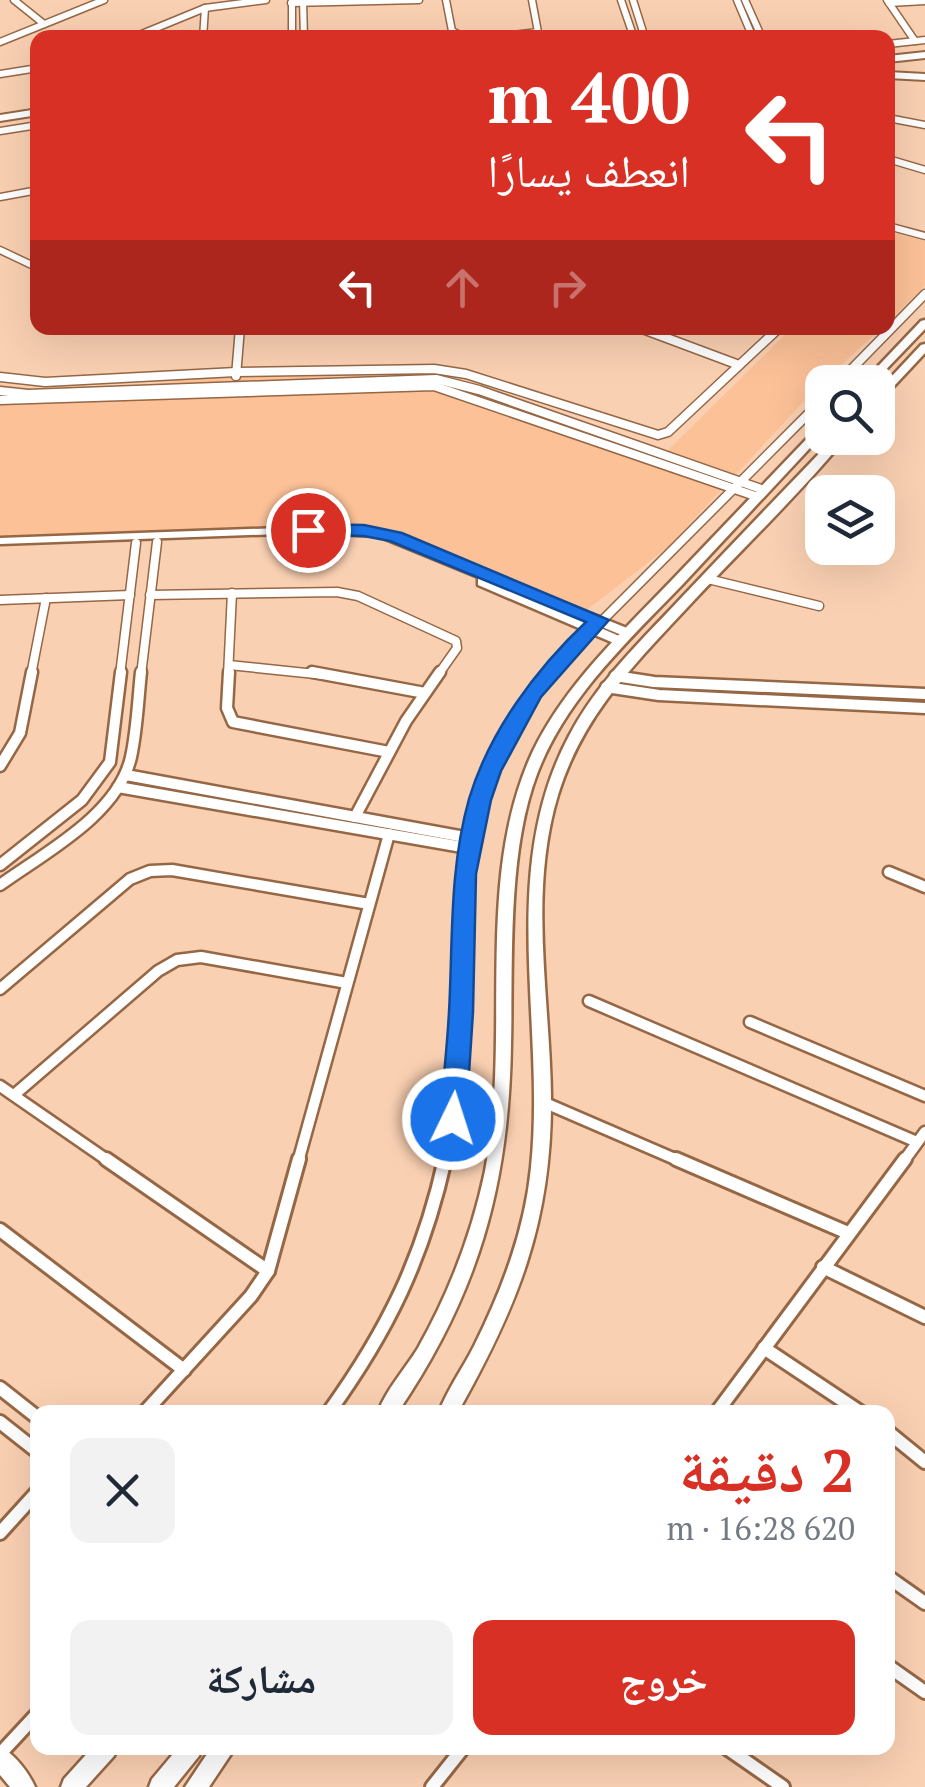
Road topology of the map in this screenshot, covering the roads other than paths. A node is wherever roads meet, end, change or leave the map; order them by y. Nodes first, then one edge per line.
1 (14, 0) edge
2 (104, 0) edge
3 (266, 0) edge
4 (419, 0) edge
5 (446, 0) edge
6 (532, 0) edge
7 (621, 0) edge
8 (633, 0) edge
9 (737, 0) edge
10 (745, 0) edge
11 (925, 1) edge
12 (292, 2) edge
13 (303, 2) edge
14 (888, 2) edge
15 (205, 8) junction
16 (44, 24) junction
17 (151, 30) edge
18 (204, 30) edge
19 (292, 30) edge
20 (304, 30) edge
21 (452, 30) edge
22 (538, 30) edge
23 (631, 30) edge
24 (642, 30) edge
25 (750, 30) edge
26 (758, 30) edge
27 (925, 40) edge
28 (0, 42) edge
29 (916, 42) junction
30 (895, 44) edge
31 (925, 55) edge
32 (895, 58) edge
33 (30, 69) edge
34 (0, 74) edge
35 (895, 75) edge
36 (925, 77) edge
37 (30, 103) edge
38 (0, 108) edge
39 (30, 113) edge
40 (0, 118) edge
41 (895, 119) edge
42 (30, 124) edge
43 (925, 125) edge
44 (0, 130) edge
45 (895, 161) edge
46 (925, 170) edge
47 (30, 189) edge
48 (0, 195) edge
49 (895, 228) edge
50 (925, 236) edge
51 (0, 250) edge
52 (30, 264) edge
53 (925, 294) edge
54 (925, 323) edge
55 (895, 325) edge
56 (240, 335) edge
57 (659, 335) edge
58 (772, 335) edge
59 (885, 335) edge
60 (925, 347) edge
61 (740, 365) junction
62 (856, 365) edge
63 (884, 365) edge
64 (242, 372) junction
65 (0, 377) edge
66 (895, 380) edge
67 (241, 386) junction
68 (0, 391) edge
69 (0, 400) edge
70 (805, 418) edge
71 (805, 448) edge
72 (823, 455) edge
73 (739, 486) junction
74 (761, 494) junction
75 (220, 537) junction
76 (157, 542) junction
77 (136, 543) junction
78 (0, 544) edge
79 (708, 579) junction
80 (232, 593) junction
81 (130, 595) junction
82 (150, 595) junction
83 (46, 598) junction
84 (0, 600) edge
85 (819, 606) dead end
86 (595, 624) junction
87 (624, 637) junction
88 (229, 665) junction
89 (610, 682) junction
90 (426, 693) junction
91 (925, 694) edge
92 (925, 708) edge
93 (389, 752) junction
94 (0, 766) edge
95 (126, 775) junction
96 (118, 787) junction
97 (355, 817) junction
98 (389, 834) junction
99 (469, 843) junction
100 (0, 865) edge
101 (889, 872) dead end
102 (0, 886) edge
103 (925, 887) edge
104 (368, 904) junction
105 (347, 983) junction
106 (0, 988) edge
107 (590, 1001) dead end
108 (750, 1022) dead end
109 (0, 1086) edge
110 (14, 1096) junction
111 (925, 1096) edge
112 (544, 1102) junction
113 (921, 1138) edge
114 (0, 1230) edge
115 (848, 1233) junction
116 (824, 1267) junction
117 (268, 1272) junction
118 (925, 1317) edge
119 (764, 1348) junction
120 (184, 1370) junction
121 (0, 1388) edge
122 (152, 1405) edge
123 (333, 1405) edge
124 (391, 1405) edge
125 (452, 1405) edge
126 (722, 1405) edge
127 (850, 1405) edge
128 (30, 1412) edge
129 (0, 1422) edge
130 (895, 1438) edge
131 (30, 1446) edge
132 (925, 1462) edge
133 (30, 1499) edge
134 (0, 1533) edge
135 (895, 1581) edge
136 (925, 1603) edge
137 (895, 1671) edge
138 (925, 1692) edge
139 (30, 1722) edge
140 (100, 1755) edge
141 (185, 1755) edge
142 (219, 1755) edge
143 (457, 1755) edge
144 (737, 1755) edge
145 (0, 1756) edge
146 (24, 1787) edge
147 (72, 1787) edge
148 (160, 1787) edge
149 (196, 1787) edge
150 (432, 1787) edge
151 (782, 1787) edge

1 - 16 street
2 - 16 street
3 - 15 street
4 - 13 street
5 - 21 street
6 - 22 street
7 - 23 street
8 - 24 street
9 - 25 street
10 - 26 street
11 - 14 street
12 - 13 street
12 - 19 street
13 - 20 street
14 - 29 street
15 - 17 street
15 - 18 street
16 - 28 street
27 - 29 street
29 - 30 street
31 - 32 highway
33 - 34 street
35 - 36 highway
37 - 38 highway
39 - 40 highway
41 - 43 street
42 - 44 street
45 - 46 street
47 - 48 street
49 - 50 street
51 - 52 street
53 - 55 street
54 - 63 main road
56 - 64 street
57 - 61 street
58 - 61 street
59 - 62 street
60 - 66 main road
61 - 64 street
64 - 65 street
64 - 67 street
67 - 68 street
67 - 73 street
69 - 73 street
70 - 73 street
71 - 74 main road
72 - 79 main road
73 - 74 street
73 - 86 street
74 - 87 main road
75 - 76 street
75 - 78 street
75 - 86 street
76 - 77 street
76 - 82 street
77 - 78 street
77 - 81 street
79 - 85 street
79 - 89 main road
80 - 82 street
80 - 88 street
80 - 90 street
81 - 83 street
81 - 100 street
82 - 95 street
83 - 84 street
83 - 94 street
86 - 87 street
86 - 99 street
87 - 124 main road
88 - 90 street
88 - 93 street
89 - 91 street
89 - 92 street
89 - 112 main road
90 - 93 street
93 - 97 street
95 - 96 street
95 - 97 street
96 - 98 street
96 - 102 street
97 - 99 street
98 - 99 street
98 - 104 street
99 - 123 street
101 - 103 street
104 - 105 street
104 - 106 street
105 - 110 street
105 - 117 street
107 - 113 street
108 - 111 street
109 - 110 street
110 - 117 street
112 - 115 street
112 - 125 main road
113 - 115 street
114 - 120 street
115 - 116 street
116 - 118 street
116 - 119 street
117 - 120 street
119 - 126 street
119 - 127 street
120 - 122 street
121 - 128 street
129 - 131 street
130 - 132 street
133 - 134 street
135 - 136 street
137 - 138 street
139 - 145 street
140 - 147 main road
141 - 148 main road
142 - 149 main road
143 - 150 street
144 - 151 street
145 - 146 main road

